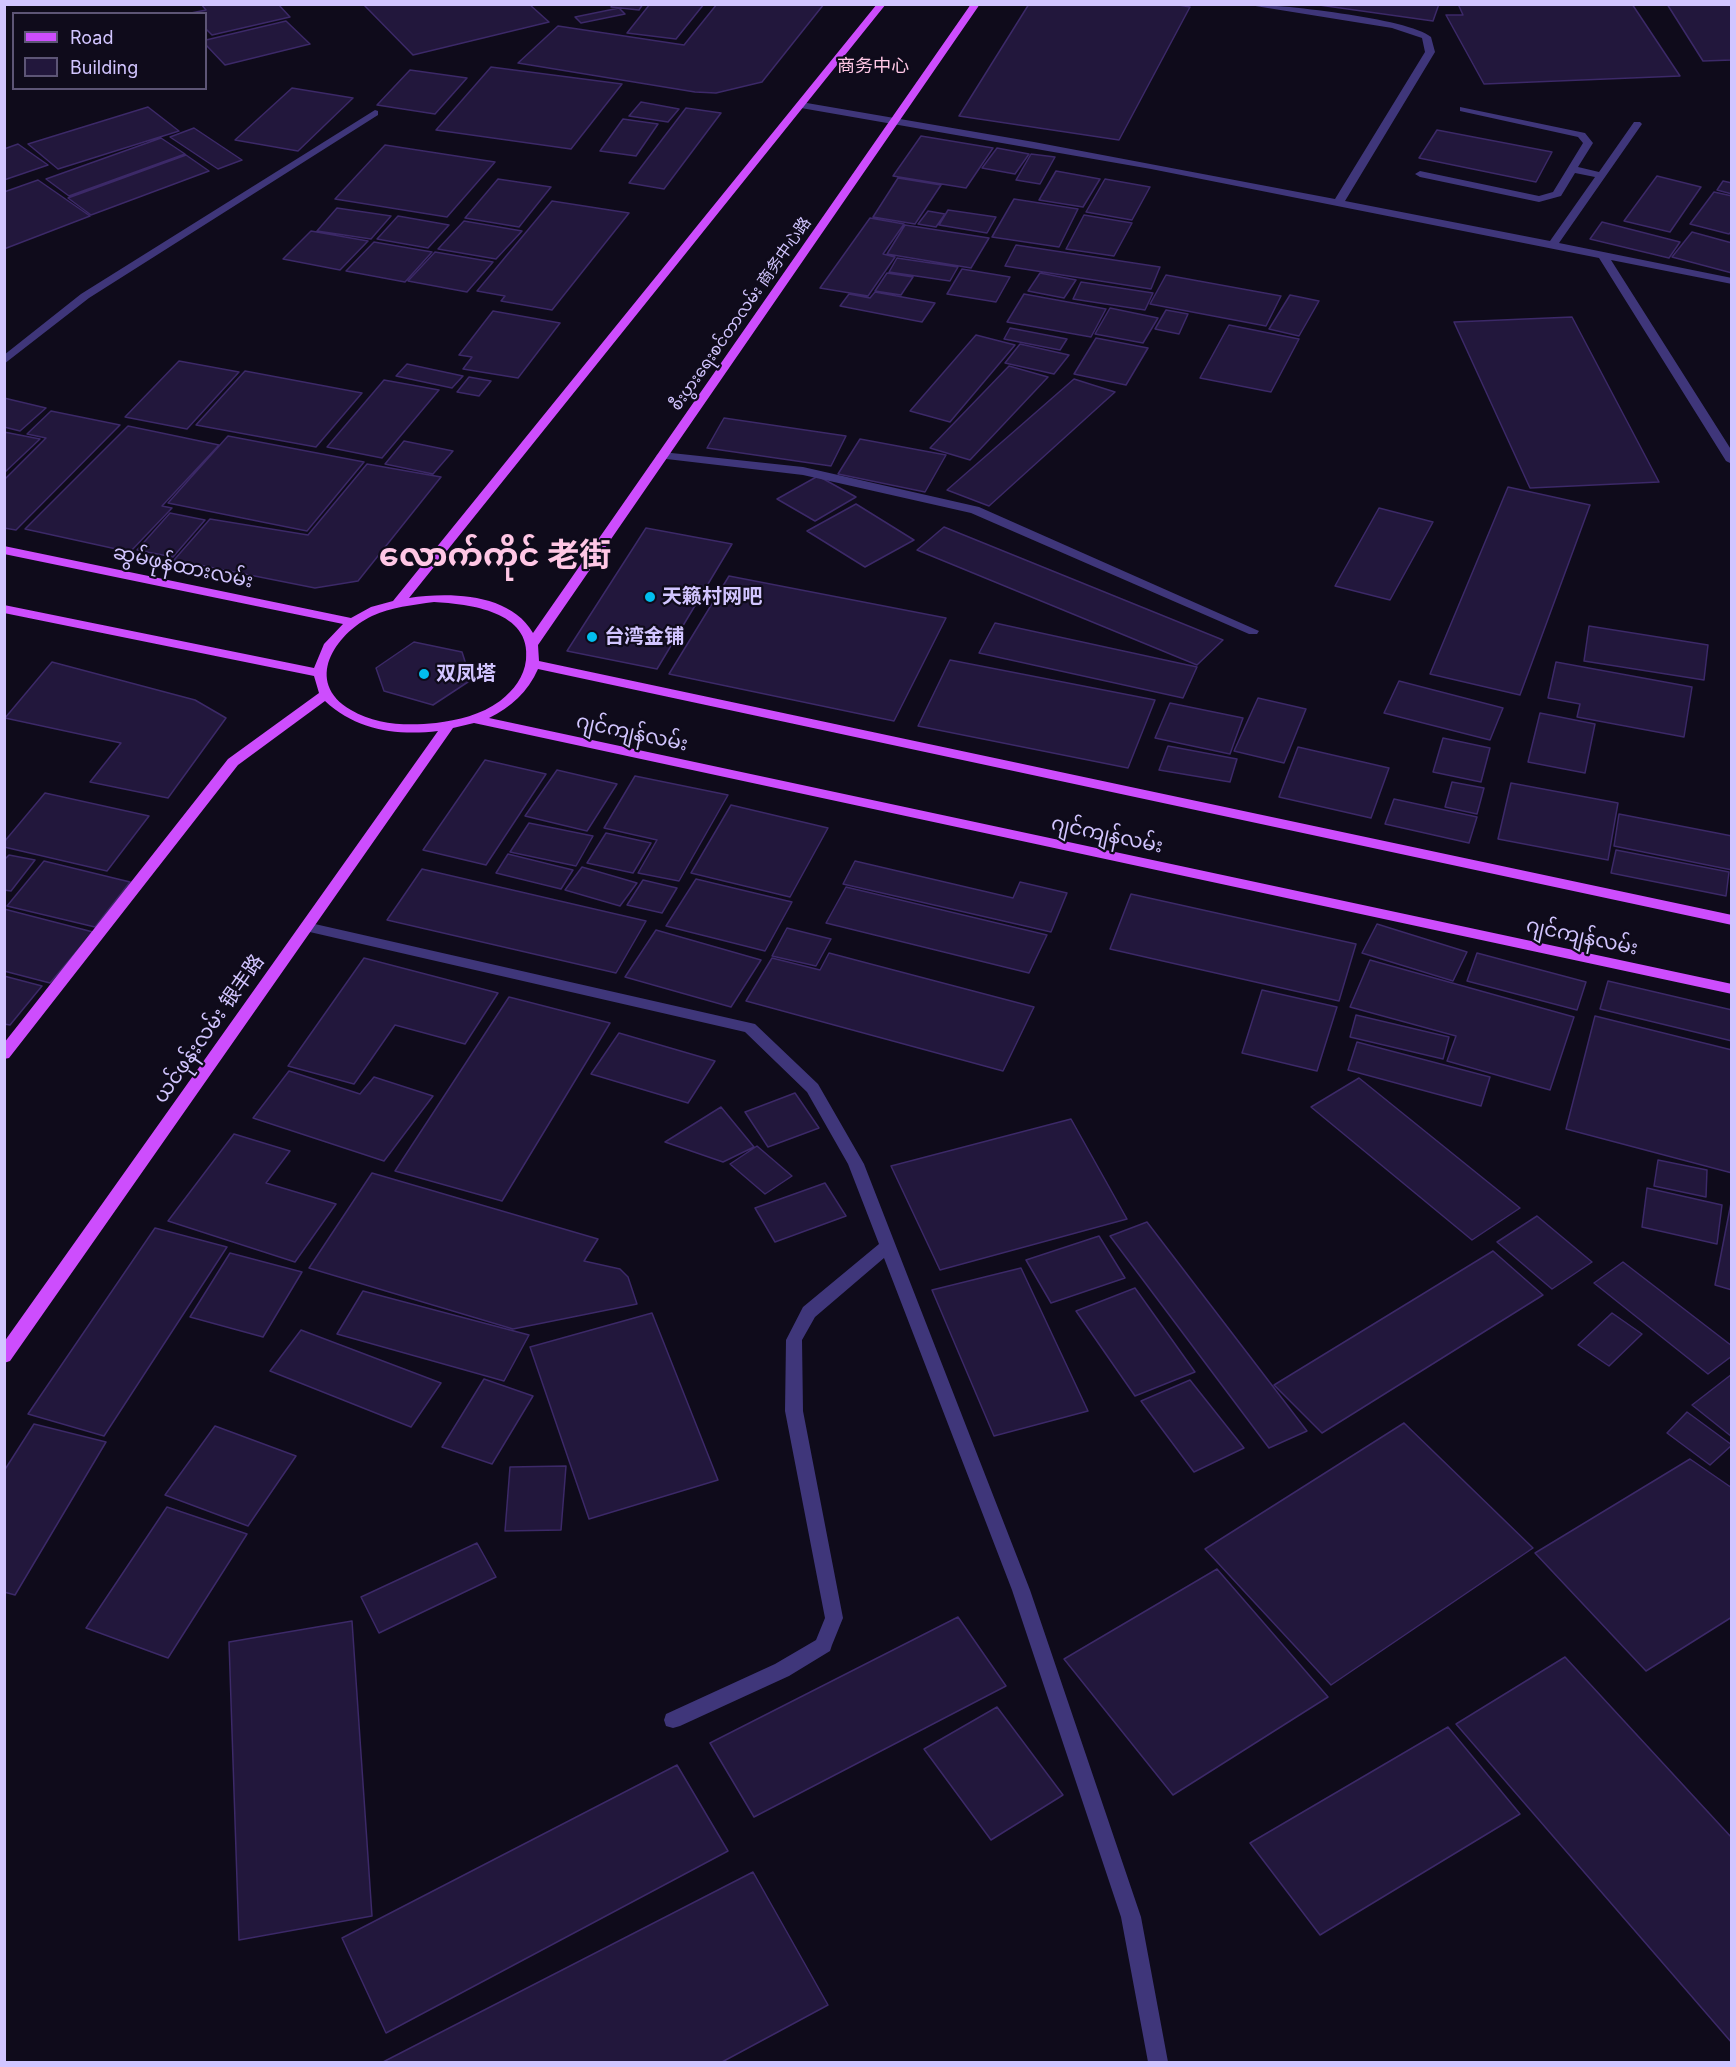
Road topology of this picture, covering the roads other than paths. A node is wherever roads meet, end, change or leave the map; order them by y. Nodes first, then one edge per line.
1 (882, 4) edge
2 (976, 4) edge
3 (1246, 4) edge
4 (801, 105) junction
5 (1463, 109) dead end
6 (375, 113) dead end
7 (896, 120) junction
8 (1637, 124) dead end
9 (1572, 169) junction
10 (1420, 174) dead end
11 (1602, 175) junction
12 (1338, 203) junction
13 (1553, 245) junction
14 (1604, 255) junction
15 (1731, 281) edge
16 (4, 361) edge
17 (662, 456) junction
18 (1731, 461) edge
19 (4, 550) edge
20 (398, 603) junction
21 (4, 609) edge
22 (353, 622) junction
23 (1253, 631) dead end
24 (533, 643) junction
25 (534, 664) junction
26 (318, 673) junction
27 (326, 694) junction
28 (475, 719) junction
29 (448, 726) junction
30 (1731, 920) edge
31 (306, 927) junction
32 (1731, 989) edge
33 (4, 1054) edge
34 (888, 1246) junction
35 (4, 1356) edge
36 (673, 1720) dead end
37 (1158, 2062) edge

1 - 4 main road
2 - 7 main road, စီးပွားရေးစင်တာလမ်း 商务中心路
3 - 12 street
4 - 7 street
4 - 20 main road
5 - 9 street
6 - 16 street
7 - 12 street
7 - 17 main road, စီးပွားရေးစင်တာလမ်း 商务中心路
8 - 11 street
9 - 10 street
9 - 11 street
11 - 13 street
12 - 13 street
13 - 14 street
14 - 15 street
14 - 18 street
17 - 23 street
17 - 24 main road, စီးပွားရေးစင်တာလမ်း 商务中心路
19 - 22 main road, ဆွမ်ဖုန်ထားလမ်း
20 - 22 main road
20 - 24 main road
21 - 26 main road
22 - 26 main road
24 - 25 main road
25 - 28 main road
25 - 30 main road
26 - 27 main road
27 - 29 main road
27 - 33 main road
28 - 29 main road
28 - 32 main road, ဂျင်ကျန်လမ်း
29 - 31 main road, ယင်ဖုန်းလမ်း 银丰路
31 - 34 street
31 - 35 main road, ယင်ဖုန်းလမ်း 银丰路
34 - 36 street
34 - 37 street

